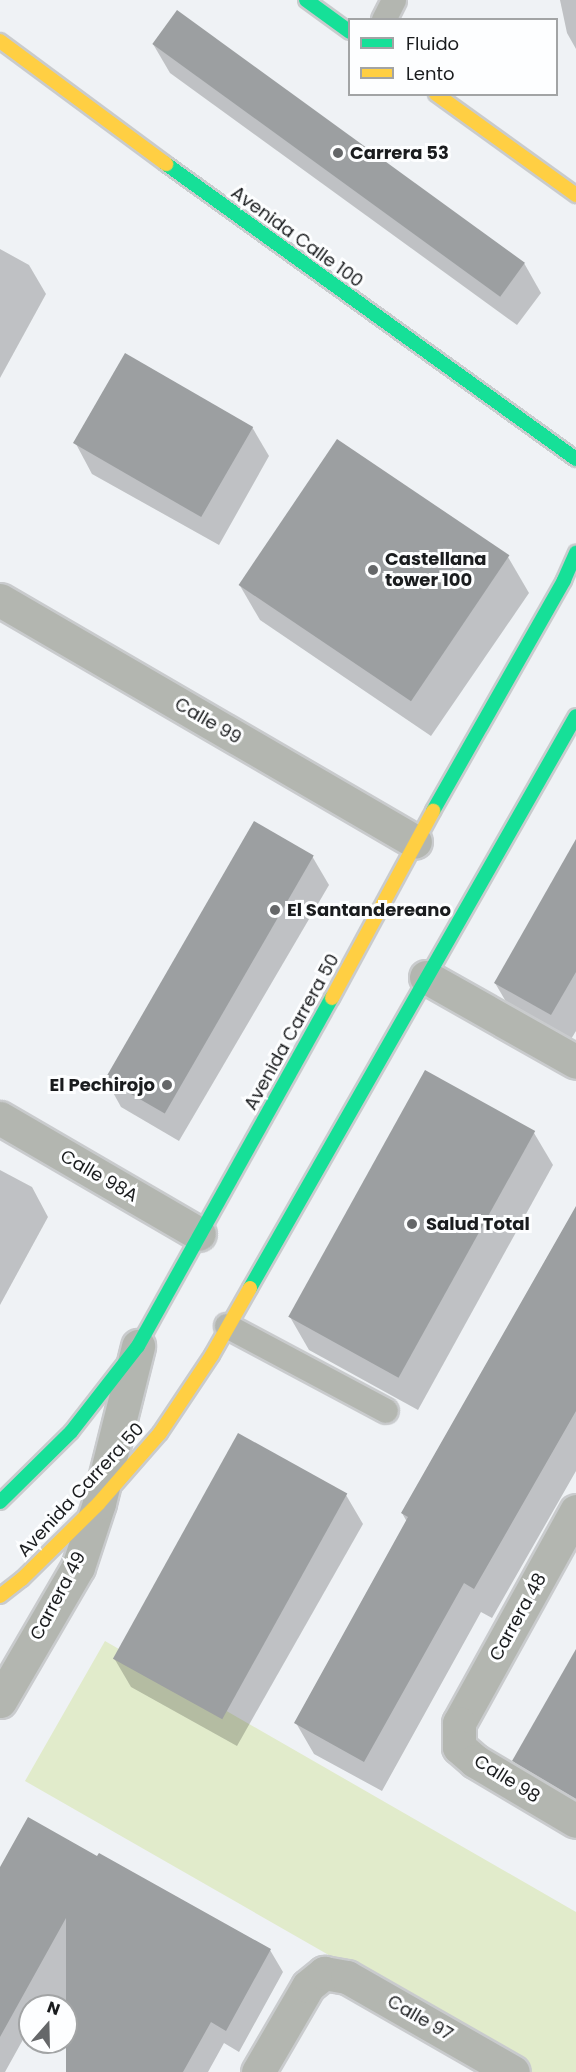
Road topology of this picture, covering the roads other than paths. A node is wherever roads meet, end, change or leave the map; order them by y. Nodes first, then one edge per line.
1 (306, 0) edge
2 (394, 0) edge
3 (385, 18) edge
4 (348, 31) edge
5 (0, 41) edge
6 (439, 96) edge
7 (576, 195) edge
8 (576, 459) edge
9 (576, 553) edge
10 (0, 600) edge
11 (576, 716) edge
12 (415, 842) junction
13 (426, 977) junction
14 (576, 1062) edge
15 (0, 1118) edge
16 (199, 1234) junction
17 (227, 1326) junction
18 (138, 1346) junction
19 (386, 1411) dead end
20 (0, 1502) edge
21 (99, 1503) junction
22 (576, 1511) edge
23 (0, 1596) edge
24 (0, 1701) edge
25 (459, 1723) joint
26 (576, 1821) edge
27 (258, 2072) edge
28 (513, 2072) edge

1 - 4 street
2 - 3 lane
5 - 8 street, Avenida Calle 100
6 - 7 street
9 - 12 street, Avenida Carrera 50
10 - 12 street, Calle 99
11 - 13 street, Avenida Carrera 50
12 - 16 street, Avenida Carrera 50
13 - 14 street
13 - 17 street, Avenida Carrera 50
15 - 16 street, Calle 98A
16 - 18 street, Avenida Carrera 50
17 - 19 lane
17 - 21 street, Avenida Carrera 50
18 - 20 street, Avenida Carrera 50
18 - 21 street, Carrera 49
21 - 23 street, Avenida Carrera 50
21 - 24 street, Carrera 49
22 - 25 street, Carrera 48
25 - 26 street, Calle 98
27 - 28 street, Calle 97

